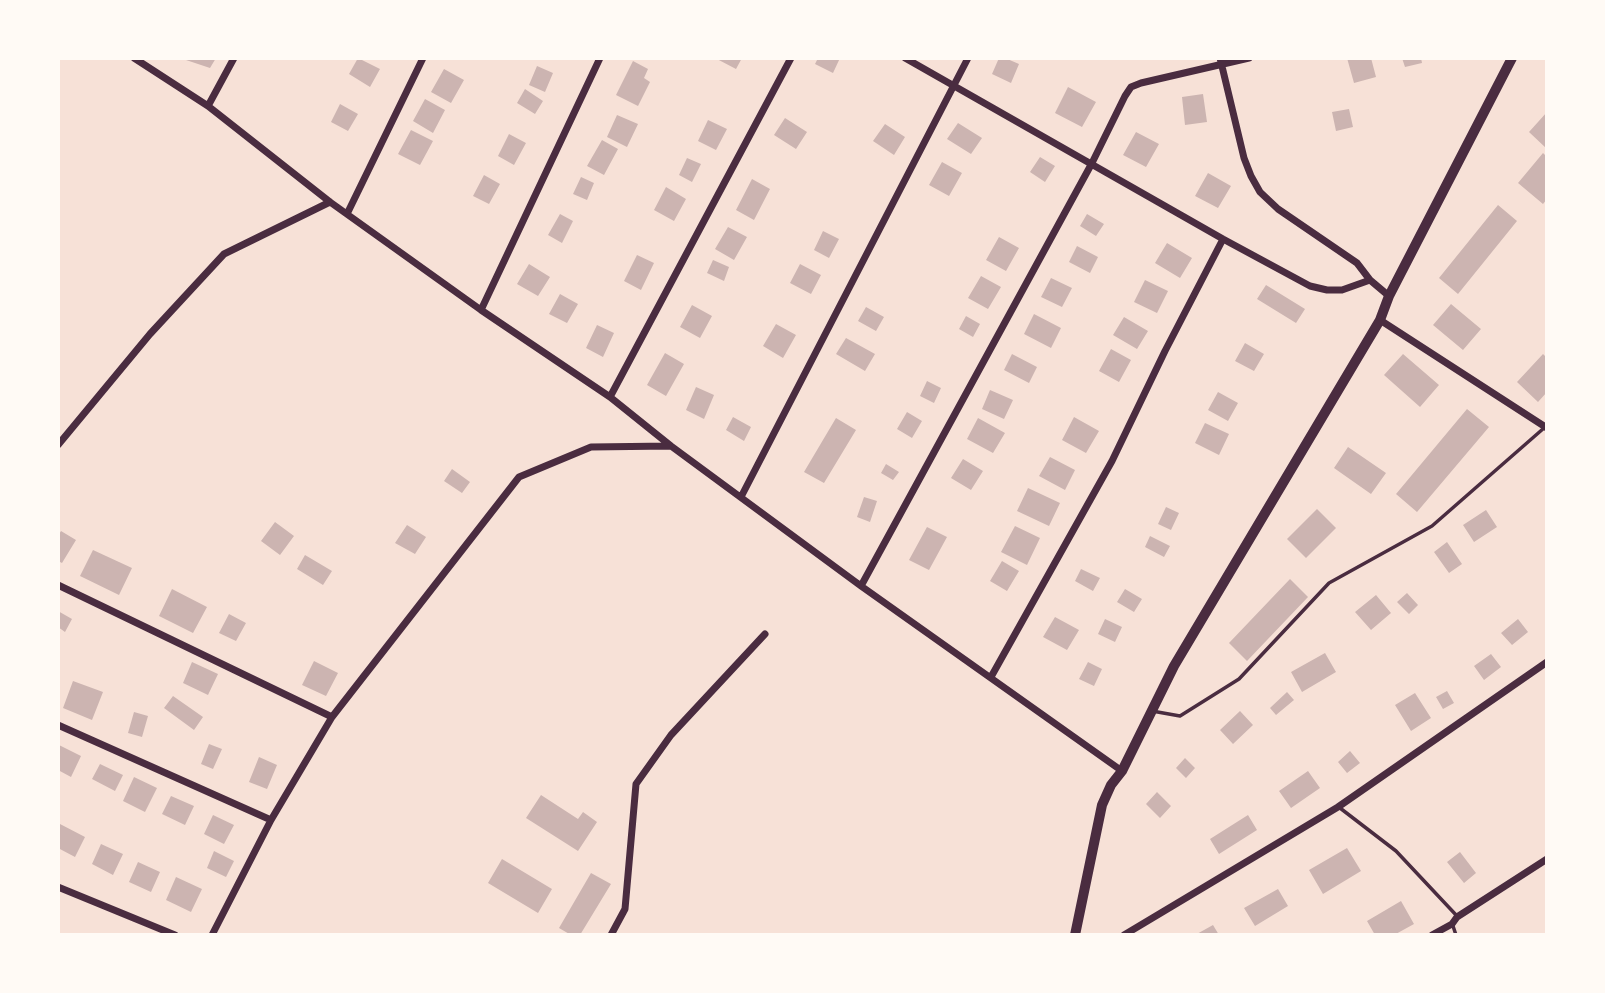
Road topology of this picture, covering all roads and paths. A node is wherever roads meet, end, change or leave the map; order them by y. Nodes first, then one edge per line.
1 (134, 58) edge
2 (234, 58) edge
3 (423, 58) edge
4 (600, 58) edge
5 (791, 58) edge
6 (905, 58) edge
7 (968, 58) edge
8 (1249, 58) edge
9 (1513, 58) edge
10 (1221, 61) edge
11 (954, 86) junction
12 (208, 106) junction
13 (1092, 163) junction
14 (330, 202) junction
15 (347, 214) junction
16 (1223, 239) junction
17 (1370, 281) junction
18 (1389, 296) junction
19 (481, 310) junction
20 (1380, 320) junction
21 (610, 397) junction
22 (1547, 426) edge
23 (58, 445) edge
24 (671, 446) junction
25 (741, 497) junction
26 (58, 585) edge
27 (861, 586) junction
28 (765, 634) dead end
29 (1547, 662) edge
30 (991, 677) junction
31 (1152, 711) junction
32 (332, 717) junction
33 (58, 725) edge
34 (1122, 771) junction
35 (1338, 807) junction
36 (271, 820) junction
37 (1547, 859) edge
38 (58, 887) edge
39 (1455, 920) junction
40 (175, 935) edge
41 (212, 935) edge
42 (611, 935) edge
43 (1075, 935) edge
44 (1124, 935) edge
45 (1432, 935) edge
46 (1456, 935) edge

1 - 12 street
2 - 12 street
3 - 15 street
4 - 19 street
5 - 21 street
6 - 11 street
7 - 11 street
8 - 10 street
9 - 18 main road
10 - 13 street
10 - 17 street
11 - 13 street
11 - 25 street
12 - 14 street
13 - 16 street
13 - 27 street
14 - 15 street
14 - 23 street
15 - 19 street
16 - 17 street
16 - 30 street
17 - 18 street
18 - 20 main road
19 - 21 street
20 - 22 street
20 - 31 main road
21 - 24 street
22 - 31 lane
24 - 25 street
24 - 32 street
25 - 27 street
26 - 32 street
27 - 30 street
28 - 42 street
29 - 35 street
30 - 34 street
31 - 34 main road
32 - 36 street
33 - 36 street
34 - 43 main road
35 - 39 lane
35 - 44 street
36 - 41 street
37 - 39 street
38 - 40 street
39 - 45 street
39 - 46 lane

